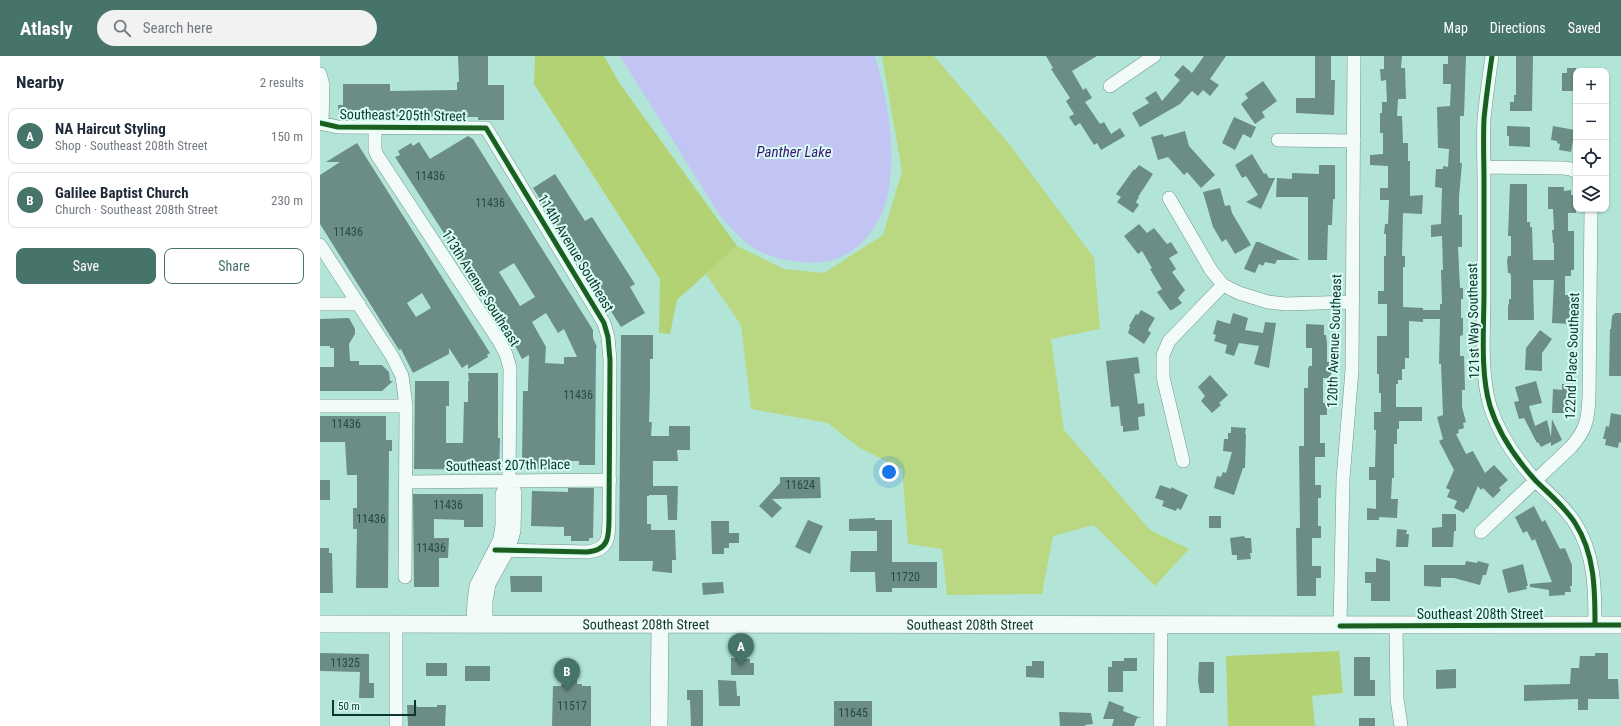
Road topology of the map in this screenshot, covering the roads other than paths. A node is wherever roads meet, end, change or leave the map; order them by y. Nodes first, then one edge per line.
1 (1154, 56) edge
2 (1354, 56) edge
3 (1492, 56) edge
4 (320, 74) edge
5 (1110, 86) dead end
6 (321, 123) edge
7 (375, 126) junction
8 (486, 128) joint
9 (1278, 140) dead end
10 (1354, 141) junction
11 (1484, 167) junction
12 (1573, 170) edge
13 (1169, 198) dead end
14 (1591, 212) edge
15 (320, 245) edge
16 (1223, 285) junction
17 (1352, 302) junction
18 (320, 304) edge
19 (359, 304) junction
20 (320, 406) edge
21 (406, 406) junction
22 (1183, 461) dead end
23 (610, 480) junction
24 (1535, 480) junction
25 (509, 481) junction
26 (406, 482) junction
27 (1481, 532) dead end
28 (501, 551) junction
29 (405, 577) dead end
30 (320, 624) edge
31 (480, 624) junction
32 (660, 624) junction
33 (1161, 624) junction
34 (396, 625) junction
35 (1595, 625) junction
36 (1621, 625) edge
37 (1340, 626) junction
38 (1396, 626) junction
39 (396, 726) edge
40 (659, 726) edge
41 (1160, 726) edge
42 (1401, 726) edge

1 - 5 street
2 - 10 street, 120th Avenue Southeast
3 - 11 street, 121st Way Southeast
4 - 6 street
6 - 7 street, Southeast 205th Street
7 - 8 street, Southeast 205th Street
7 - 25 street, 113th Avenue Southeast
8 - 23 street, 114th Avenue Southeast
9 - 10 street
10 - 17 street, 120th Avenue Southeast
11 - 12 street
11 - 24 street, 121st Way Southeast
13 - 16 street
14 - 24 street, 122nd Place Southeast
15 - 19 street
16 - 17 street
16 - 22 street
17 - 37 street, 120th Avenue Southeast
18 - 19 street
19 - 21 street
20 - 21 street
21 - 26 street
23 - 25 street, Southeast 207th Place
23 - 28 street, 114th Avenue Southeast
24 - 27 street, 122nd Place Southeast
24 - 35 street, 121st Way Southeast
25 - 26 street, Southeast 207th Place
25 - 28 street, 113th Avenue Southeast
26 - 29 street
28 - 31 street, 113th Avenue Southeast
30 - 34 main road, Southeast 208th Street
31 - 32 main road, Southeast 208th Street
31 - 34 main road, Southeast 208th Street
32 - 33 main road, Southeast 208th Street
32 - 40 main road
33 - 37 main road, Southeast 208th Street
33 - 41 street
34 - 39 street
35 - 36 main road, Southeast 208th Street
35 - 38 main road, Southeast 208th Street
37 - 38 main road, Southeast 208th Street
38 - 42 street

